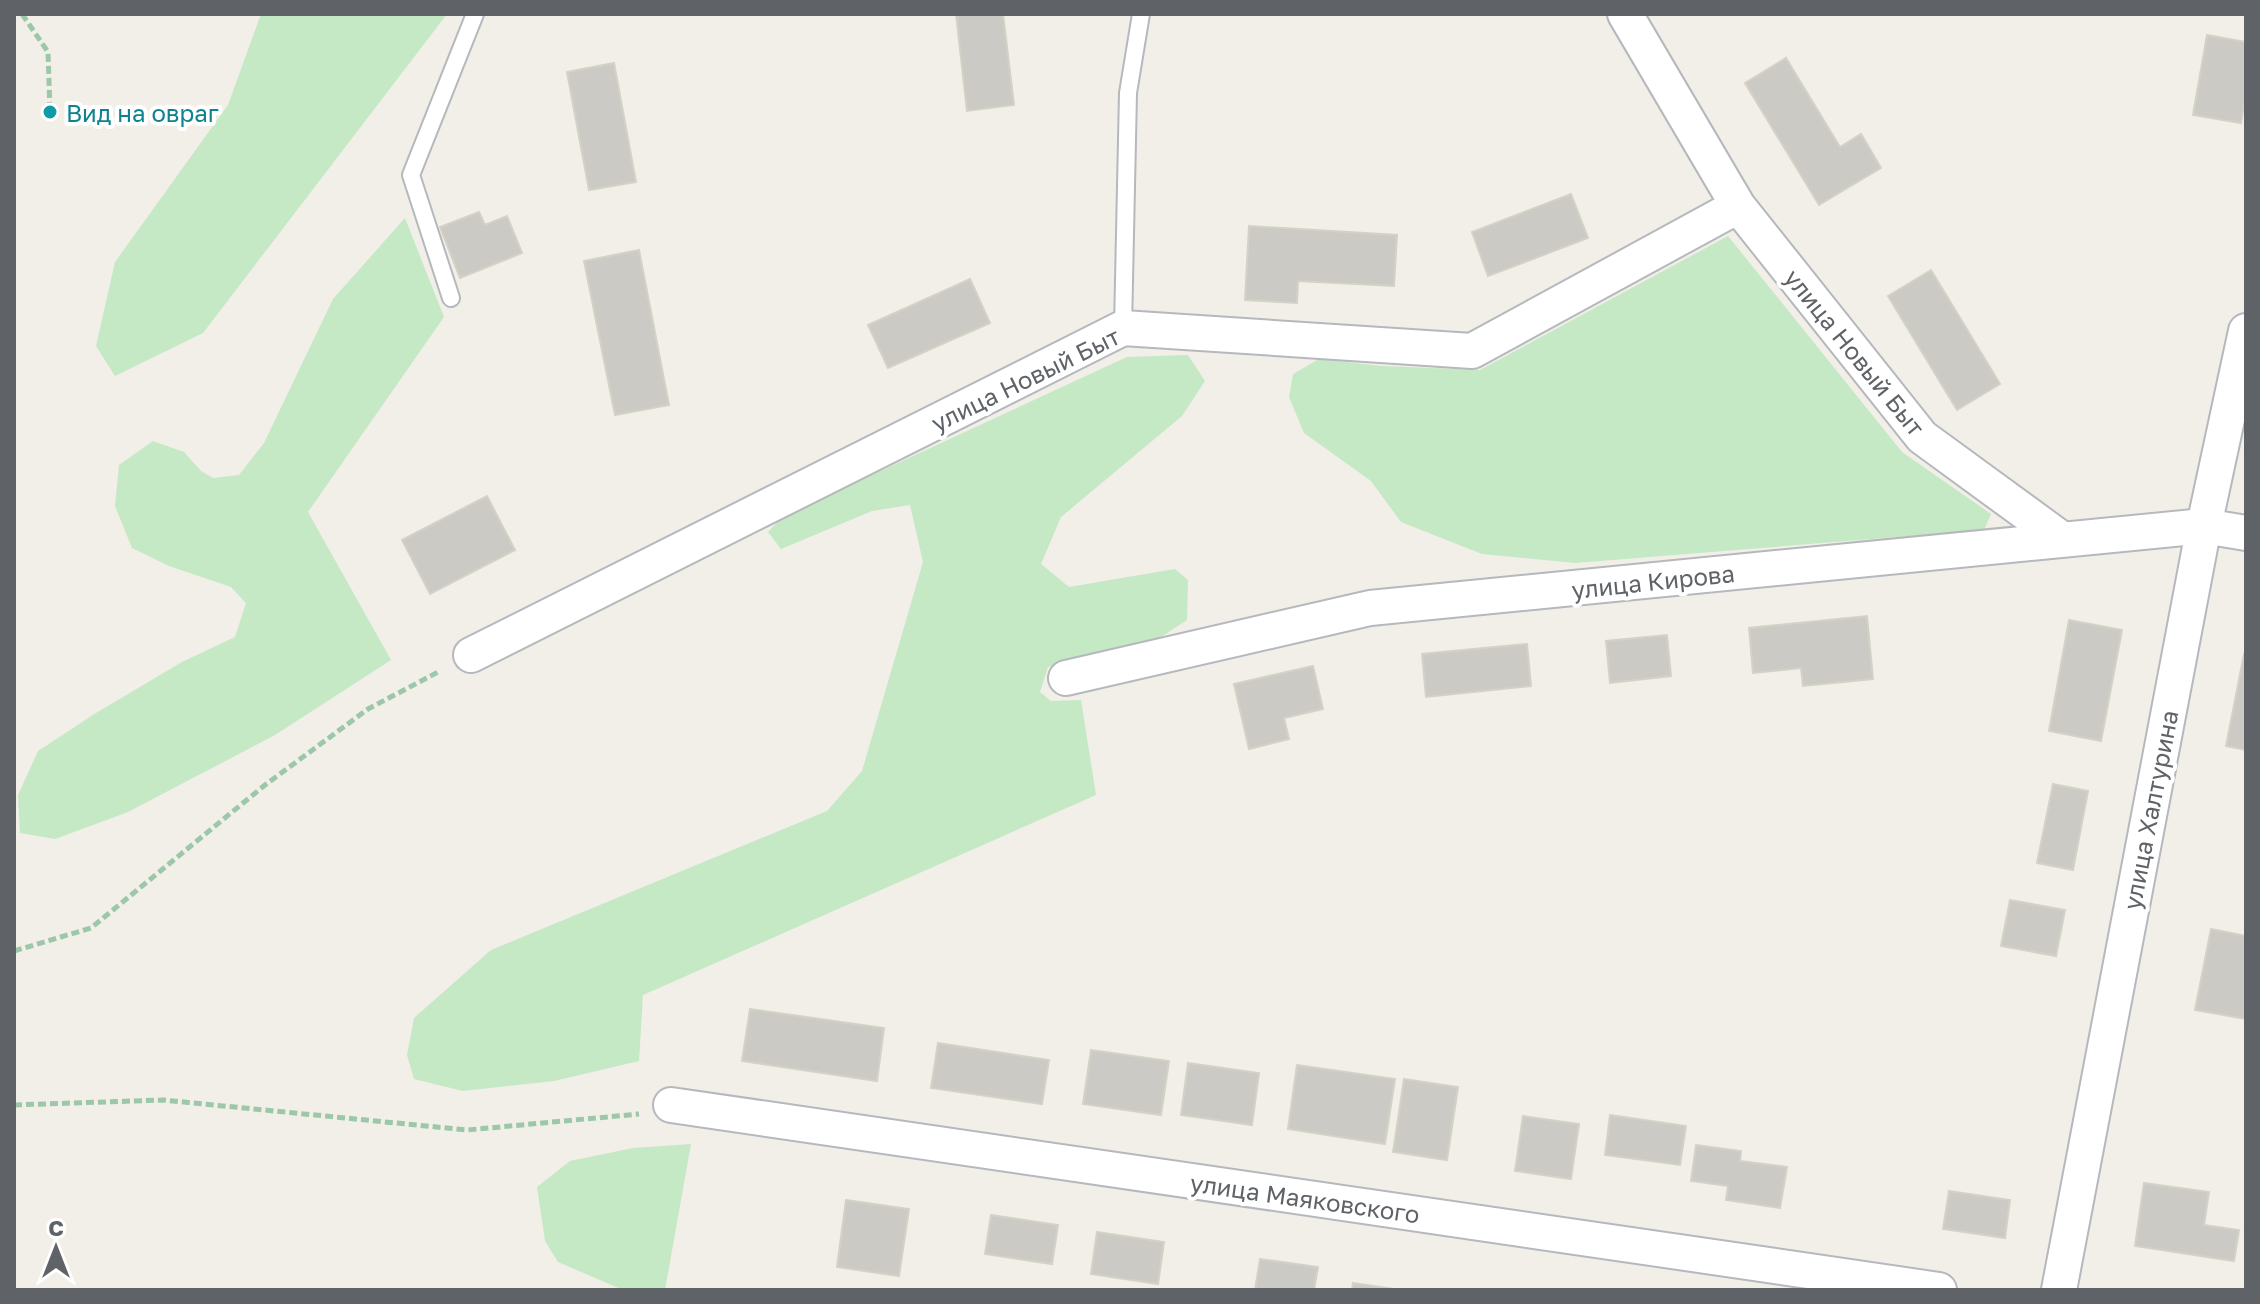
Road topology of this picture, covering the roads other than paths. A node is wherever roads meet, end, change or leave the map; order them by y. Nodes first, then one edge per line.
1 (475, 14) edge
2 (1141, 14) edge
3 (1625, 14) edge
4 (1738, 206) junction
5 (451, 298) dead end
6 (1123, 328) junction
7 (2246, 331) edge
8 (2204, 526) junction
9 (2246, 533) edge
10 (2063, 540) junction
11 (471, 655) road end
12 (1066, 678) dead end
13 (671, 1105) road end
14 (1939, 1290) edge
15 (2059, 1290) edge

1 - 5 lane
2 - 6 lane
3 - 4 street, улица Новый Быт
4 - 6 street, улица Новый Быт
4 - 10 street, улица Новый Быт
6 - 11 street, улица Новый Быт
7 - 8 street, улица Халтурина
8 - 9 street, улица Кирова
8 - 10 street, улица Кирова
8 - 15 street, улица Халтурина
10 - 12 street, улица Кирова
13 - 14 street, улица Маяковского

